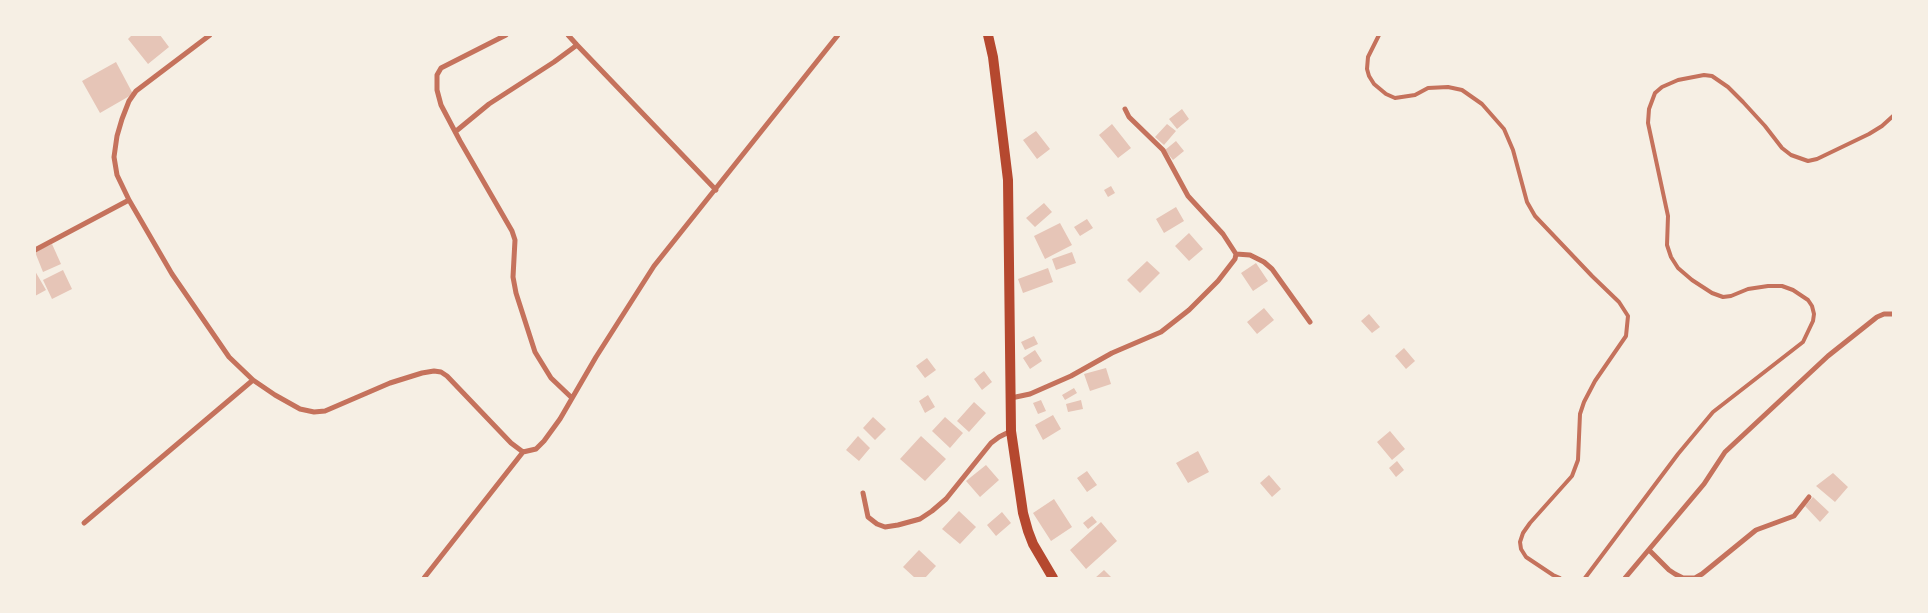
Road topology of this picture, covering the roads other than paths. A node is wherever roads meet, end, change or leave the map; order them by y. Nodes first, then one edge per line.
1 (210, 35) edge
2 (506, 35) edge
3 (568, 35) edge
4 (838, 35) edge
5 (988, 35) edge
6 (1379, 35) edge
7 (577, 44) junction
8 (1125, 109) dead end
9 (1893, 116) edge
10 (455, 132) junction
11 (716, 190) junction
12 (129, 200) junction
13 (35, 250) edge
14 (1236, 254) junction
15 (1893, 314) edge
16 (1310, 322) dead end
17 (253, 380) junction
18 (572, 398) junction
19 (1011, 398) junction
20 (1011, 432) junction
21 (523, 452) junction
22 (863, 493) dead end
23 (1809, 497) dead end
24 (84, 523) dead end
25 (1649, 550) junction
26 (424, 578) edge
27 (1054, 578) edge
28 (1560, 578) edge
29 (1585, 578) edge
30 (1625, 578) edge

1 - 12 street
2 - 10 street
3 - 7 street
4 - 11 street
5 - 19 main road
6 - 28 lane
7 - 10 street
7 - 11 street
8 - 14 street
9 - 29 lane
10 - 18 street
11 - 18 street
12 - 13 street
12 - 17 street
14 - 16 street
14 - 19 street
15 - 25 street
17 - 21 street
17 - 24 street
18 - 21 street
19 - 20 main road
20 - 22 street
20 - 27 main road
21 - 26 street
23 - 25 street
25 - 30 street

